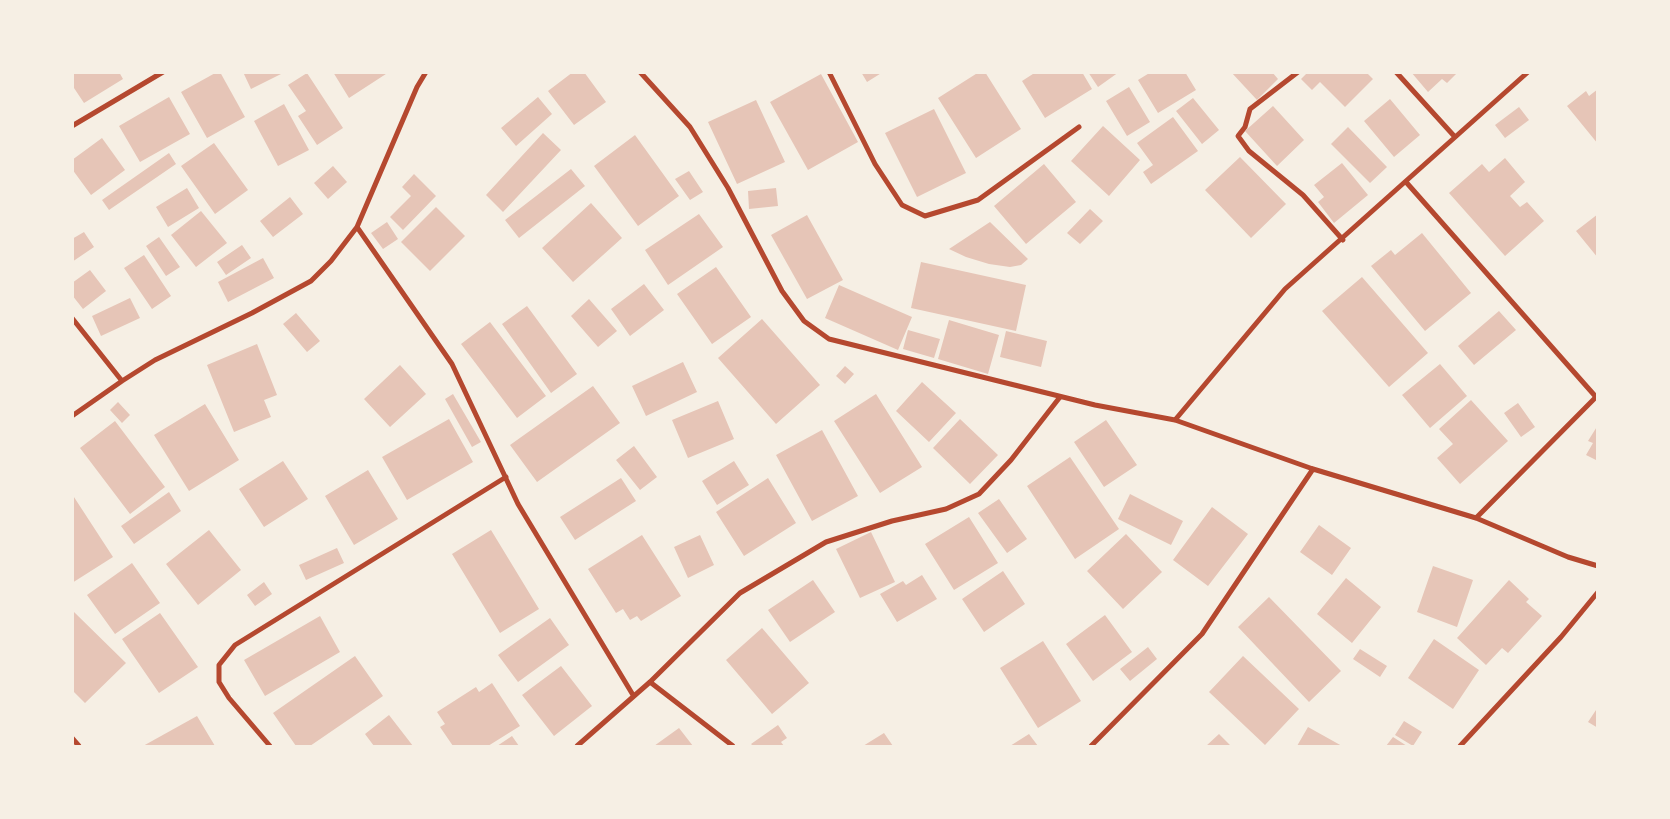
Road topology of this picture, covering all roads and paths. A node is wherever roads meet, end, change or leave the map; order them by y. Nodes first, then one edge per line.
1 (163, 72) edge
2 (426, 72) edge
3 (640, 72) edge
4 (829, 72) edge
5 (1298, 72) edge
6 (1396, 72) edge
7 (1528, 72) edge
8 (72, 126) edge
9 (1079, 127) dead end
10 (1455, 137) junction
11 (1406, 182) junction
12 (357, 227) junction
13 (1343, 240) junction
14 (72, 318) edge
15 (122, 380) junction
16 (1597, 396) edge
17 (1060, 397) junction
18 (72, 416) edge
19 (1175, 420) junction
20 (1313, 469) junction
21 (506, 478) junction
22 (1476, 518) junction
23 (1598, 566) edge
24 (1598, 592) edge
25 (650, 682) junction
26 (633, 696) junction
27 (72, 738) edge
28 (79, 746) edge
29 (270, 746) edge
30 (577, 746) edge
31 (733, 746) edge
32 (1090, 746) edge
33 (1460, 746) edge

1 - 8 street
2 - 12 street
3 - 17 street
4 - 9 street
5 - 13 street
6 - 10 street
7 - 10 street
10 - 11 street
11 - 13 street
11 - 16 street
12 - 15 street
12 - 21 street
13 - 19 street
14 - 15 street
15 - 18 street
16 - 22 street
17 - 19 street
17 - 25 street
19 - 20 street
20 - 22 street
20 - 32 street
21 - 26 street
21 - 29 street
22 - 23 street
24 - 33 street
25 - 26 street
25 - 31 street
26 - 30 street
27 - 28 street

